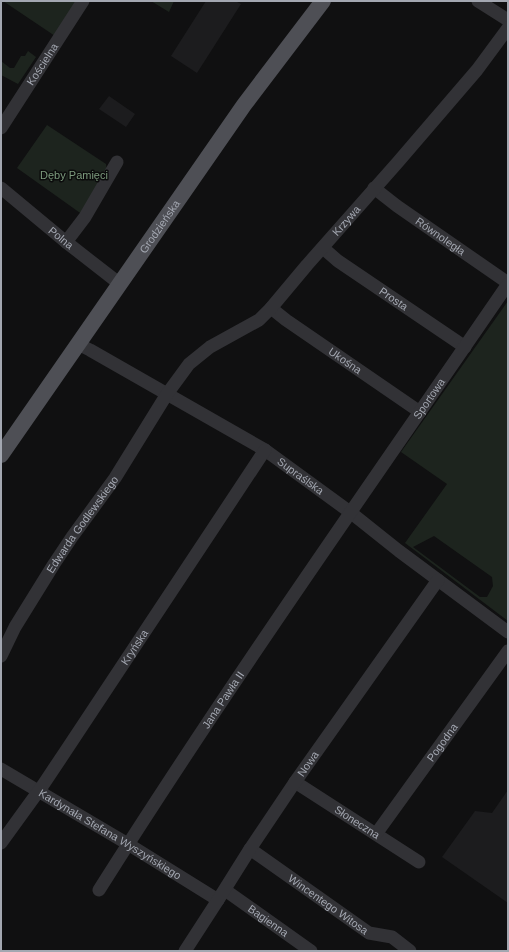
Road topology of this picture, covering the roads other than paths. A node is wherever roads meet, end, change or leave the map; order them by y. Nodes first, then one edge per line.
1 (83, 1) edge
2 (323, 1) edge
3 (478, 1) edge
4 (508, 20) edge
5 (508, 28) edge
6 (1, 128) edge
7 (116, 162) dead end
8 (374, 188) junction
9 (1, 189) edge
10 (66, 242) junction
11 (323, 248) junction
12 (120, 284) junction
13 (508, 284) edge
14 (271, 308) junction
15 (78, 344) junction
16 (465, 347) junction
17 (168, 394) junction
18 (420, 412) junction
19 (265, 450) junction
20 (1, 455) edge
21 (350, 512) junction
22 (438, 580) junction
23 (508, 632) edge
24 (508, 651) edge
25 (1, 656) edge
26 (1, 769) edge
27 (295, 782) junction
28 (38, 792) junction
29 (376, 834) junction
30 (1, 843) edge
31 (128, 844) junction
32 (250, 849) junction
33 (419, 862) dead end
34 (99, 890) dead end
35 (221, 895) junction
36 (185, 951) edge
37 (312, 951) edge
38 (410, 951) edge

1 - 6 street, Kościelna
2 - 12 main road, Grodzieńska
3 - 4 street
5 - 8 street, Krzywa
7 - 10 street
8 - 11 street, Krzywa
8 - 13 street, Równoległa
9 - 10 street, Polna
10 - 12 street, Polna
11 - 14 street, Krzywa
11 - 16 street, Prosta
12 - 15 main road, Grodzieńska
13 - 16 street, Sportowa
14 - 17 street, Krzywa
14 - 18 street, Ukośna
15 - 17 street, Supraślska
15 - 20 main road, Grodzieńska
16 - 18 street, Sportowa
17 - 19 street, Supraślska
17 - 25 street, Edwarda Godlewskiego
18 - 21 street, Sportowa
19 - 21 street, Supraślska
19 - 28 street, Kryńska
21 - 22 street, Supraślska
21 - 31 street, Jana Pawła II
22 - 23 street, Supraślska
22 - 27 street, Nowa
24 - 29 street, Pogodna
26 - 28 street, Kardynała Stefana Wyszyńskiego
27 - 29 street, Słoneczna
27 - 32 street, Nowa
28 - 30 street, Kryńska
28 - 31 street, Kardynała Stefana Wyszyńskiego
29 - 33 street, Słoneczna
31 - 34 street, Jana Pawła II
31 - 35 street, Kardynała Stefana Wyszyńskiego
32 - 35 street, Nowa
32 - 38 street, Wincentego Witosa
35 - 36 street, Nowa
35 - 37 street, Bagienna

